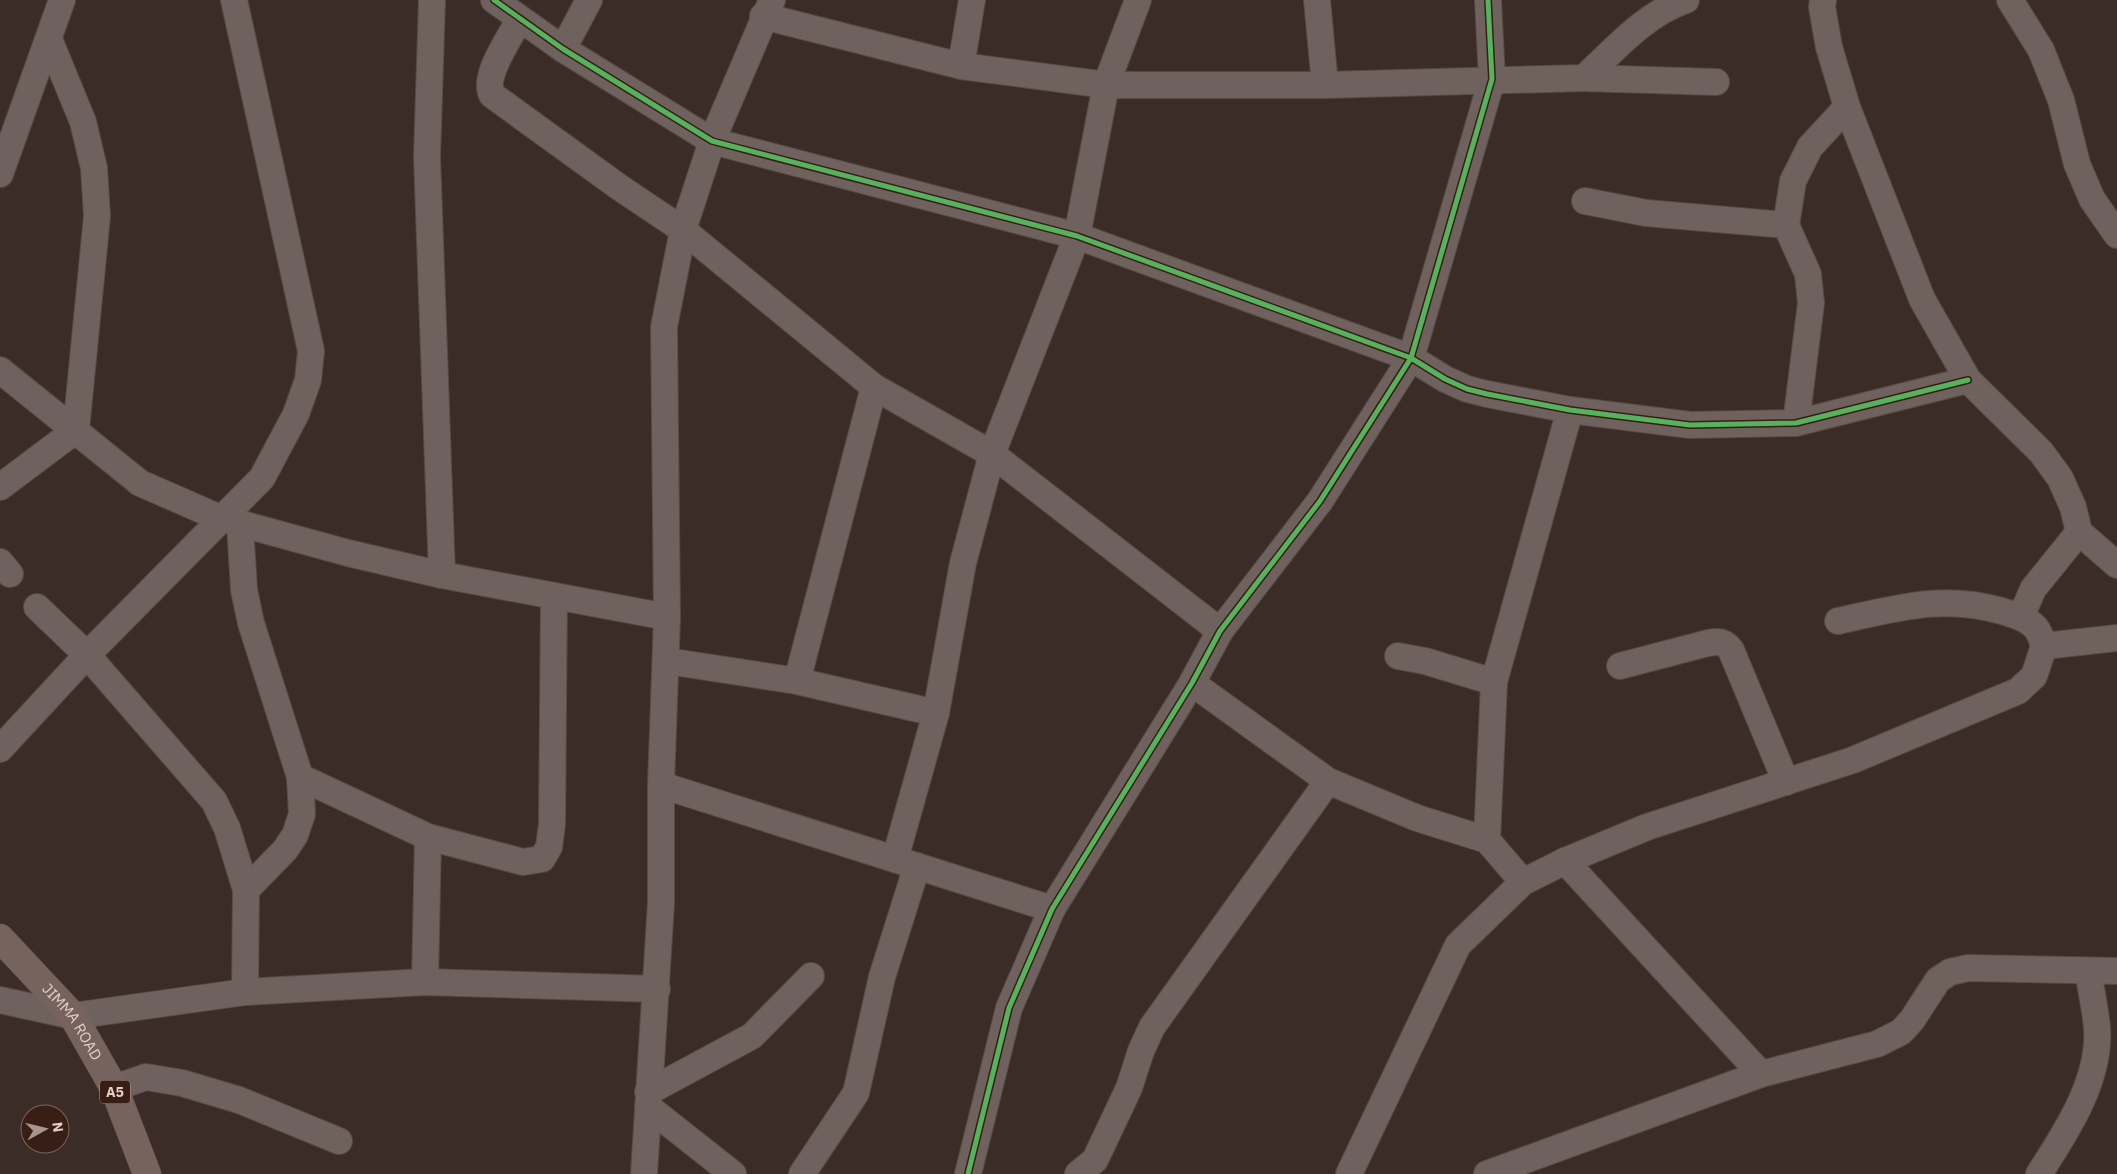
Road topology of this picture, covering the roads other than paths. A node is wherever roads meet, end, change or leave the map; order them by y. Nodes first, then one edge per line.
1 (62, 0) edge
2 (234, 0) edge
3 (432, 0) edge
4 (494, 0) edge
5 (589, 0) edge
6 (972, 0) edge
7 (1138, 0) edge
8 (1317, 0) edge
9 (1488, 0) edge
10 (1686, 0) edge
11 (1823, 0) edge
12 (2010, 0) edge
13 (768, 8) edge
14 (519, 20) junction
15 (49, 39) junction
16 (563, 49) junction
17 (960, 66) junction
18 (1584, 78) junction
19 (1492, 79) junction
20 (1716, 82) dead end
21 (1106, 85) junction
22 (1325, 85) junction
23 (1847, 106) junction
24 (712, 142) junction
25 (0, 174) edge
26 (1585, 201) dead end
27 (1786, 225) junction
28 (683, 230) junction
29 (2117, 235) edge
30 (1077, 236) junction
31 (1411, 358) junction
32 (0, 370) edge
33 (1968, 380) junction
34 (874, 387) junction
35 (1570, 410) junction
36 (1796, 423) junction
37 (76, 430) junction
38 (992, 454) junction
39 (0, 487) edge
40 (230, 522) junction
41 (2079, 532) junction
42 (2117, 565) edge
43 (442, 575) junction
44 (554, 596) junction
45 (37, 607) dead end
46 (2021, 617) junction
47 (667, 618) junction
48 (1838, 621) dead end
49 (1220, 631) junction
50 (2117, 638) edge
51 (2044, 646) junction
52 (87, 656) junction
53 (1398, 656) dead end
54 (667, 661) junction
55 (1620, 666) dead end
56 (797, 681) junction
57 (1494, 682) junction
58 (1192, 684) junction
59 (936, 713) junction
60 (0, 749) edge
61 (300, 777) junction
62 (1328, 781) junction
63 (1786, 782) junction
64 (661, 785) junction
65 (428, 837) junction
66 (1487, 840) junction
67 (1565, 861) junction
68 (906, 863) junction
69 (1523, 882) junction
70 (246, 890) junction
71 (1052, 909) junction
72 (0, 938) edge
73 (2088, 971) junction
74 (2117, 971) edge
75 (811, 976) dead end
76 (425, 982) junction
77 (657, 989) junction
78 (245, 992) junction
79 (0, 1000) edge
80 (73, 1016) junction
81 (2117, 1027) edge
82 (1761, 1074) junction
83 (2088, 1086) junction
84 (114, 1088) junction
85 (648, 1099) junction
86 (339, 1141) dead end
87 (147, 1174) edge
88 (644, 1174) edge
89 (733, 1174) edge
90 (802, 1174) edge
91 (968, 1174) edge
92 (1078, 1174) edge
93 (1349, 1174) edge
94 (1487, 1174) edge
95 (2039, 1174) edge

1 - 15 street
2 - 40 street
3 - 43 street
4 - 14 street
5 - 16 street
6 - 17 street
7 - 21 street
8 - 22 street
9 - 19 street
10 - 18 street
11 - 23 street
12 - 29 street
13 - 17 street
13 - 24 street
14 - 16 street
14 - 28 street
15 - 25 street
15 - 37 street
16 - 24 street
17 - 21 street
18 - 19 street
18 - 20 street
19 - 22 street
19 - 31 street
21 - 22 street
21 - 30 street
23 - 27 street
23 - 33 street
24 - 28 street
24 - 30 street
26 - 27 street
27 - 36 street
28 - 34 street
28 - 47 street
30 - 31 street
30 - 38 street
31 - 35 street
31 - 49 street
32 - 37 street
33 - 36 street
33 - 41 street
34 - 38 street
34 - 56 street
35 - 36 street
35 - 57 street
37 - 39 street
37 - 40 street
38 - 49 street
38 - 59 street
40 - 43 street
40 - 52 street
40 - 61 street
41 - 42 street
41 - 46 street
43 - 44 street
44 - 47 street
44 - 65 street
45 - 52 street
46 - 48 street
46 - 51 street
47 - 54 street
49 - 58 street
50 - 51 street
51 - 63 street
52 - 60 street
52 - 70 street
53 - 57 street
54 - 56 street
54 - 64 street
55 - 63 street
56 - 59 street
57 - 66 street
58 - 62 street
58 - 71 street
59 - 68 street
61 - 65 street
61 - 70 street
62 - 66 street
62 - 92 street
63 - 67 street
64 - 68 street
64 - 77 street
65 - 76 street
66 - 69 street
67 - 69 street
67 - 82 street
68 - 71 street
68 - 90 street
69 - 93 street
70 - 78 street
71 - 91 street
72 - 80 highway, JIMMA ROAD / A5
73 - 74 street
73 - 82 street
73 - 83 street
75 - 85 street
76 - 77 street
76 - 78 street
77 - 85 street
78 - 80 street
79 - 80 street
80 - 84 highway, JIMMA ROAD / A5
81 - 83 street
82 - 94 street
83 - 95 street
84 - 86 street
84 - 87 highway, JIMMA ROAD / A5
85 - 88 street
85 - 89 street

